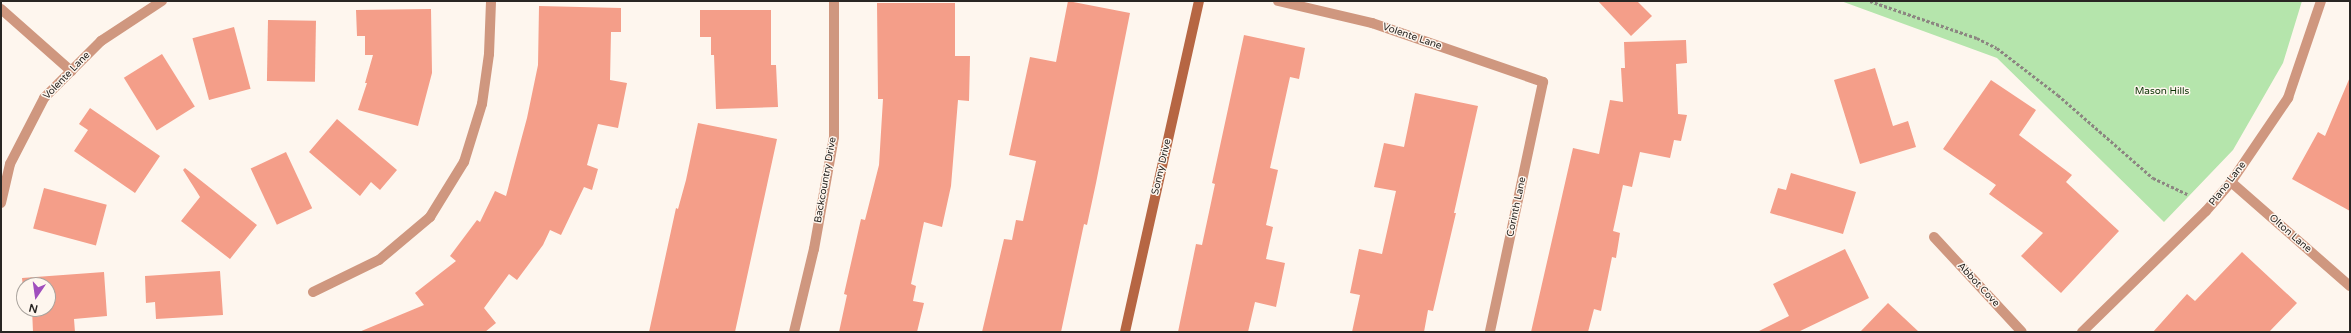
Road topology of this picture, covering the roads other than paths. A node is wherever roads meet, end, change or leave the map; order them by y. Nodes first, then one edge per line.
1 (162, 1) edge
2 (491, 1) edge
3 (834, 1) edge
4 (1199, 1) edge
5 (1278, 1) edge
6 (2321, 1) edge
7 (1, 9) edge
8 (71, 71) junction
9 (1543, 82) joint
10 (2231, 182) junction
11 (1, 203) edge
12 (1934, 237) dead end
13 (2350, 286) edge
14 (312, 292) dead end
15 (794, 332) edge
16 (1125, 332) edge
17 (1490, 332) edge
18 (2022, 332) edge
19 (2082, 332) edge

1 - 8 street, Volente Lane
2 - 14 street
3 - 15 street, Backcountry Drive
4 - 16 street, Sonny Drive
5 - 9 street, Volente Lane
6 - 10 street, Plano Lane
7 - 8 street
8 - 11 street, Volente Lane
9 - 17 street, Corinth Lane
10 - 13 street, Olton Lane
10 - 19 street, Plano Lane
12 - 18 street, Abbot Cove

